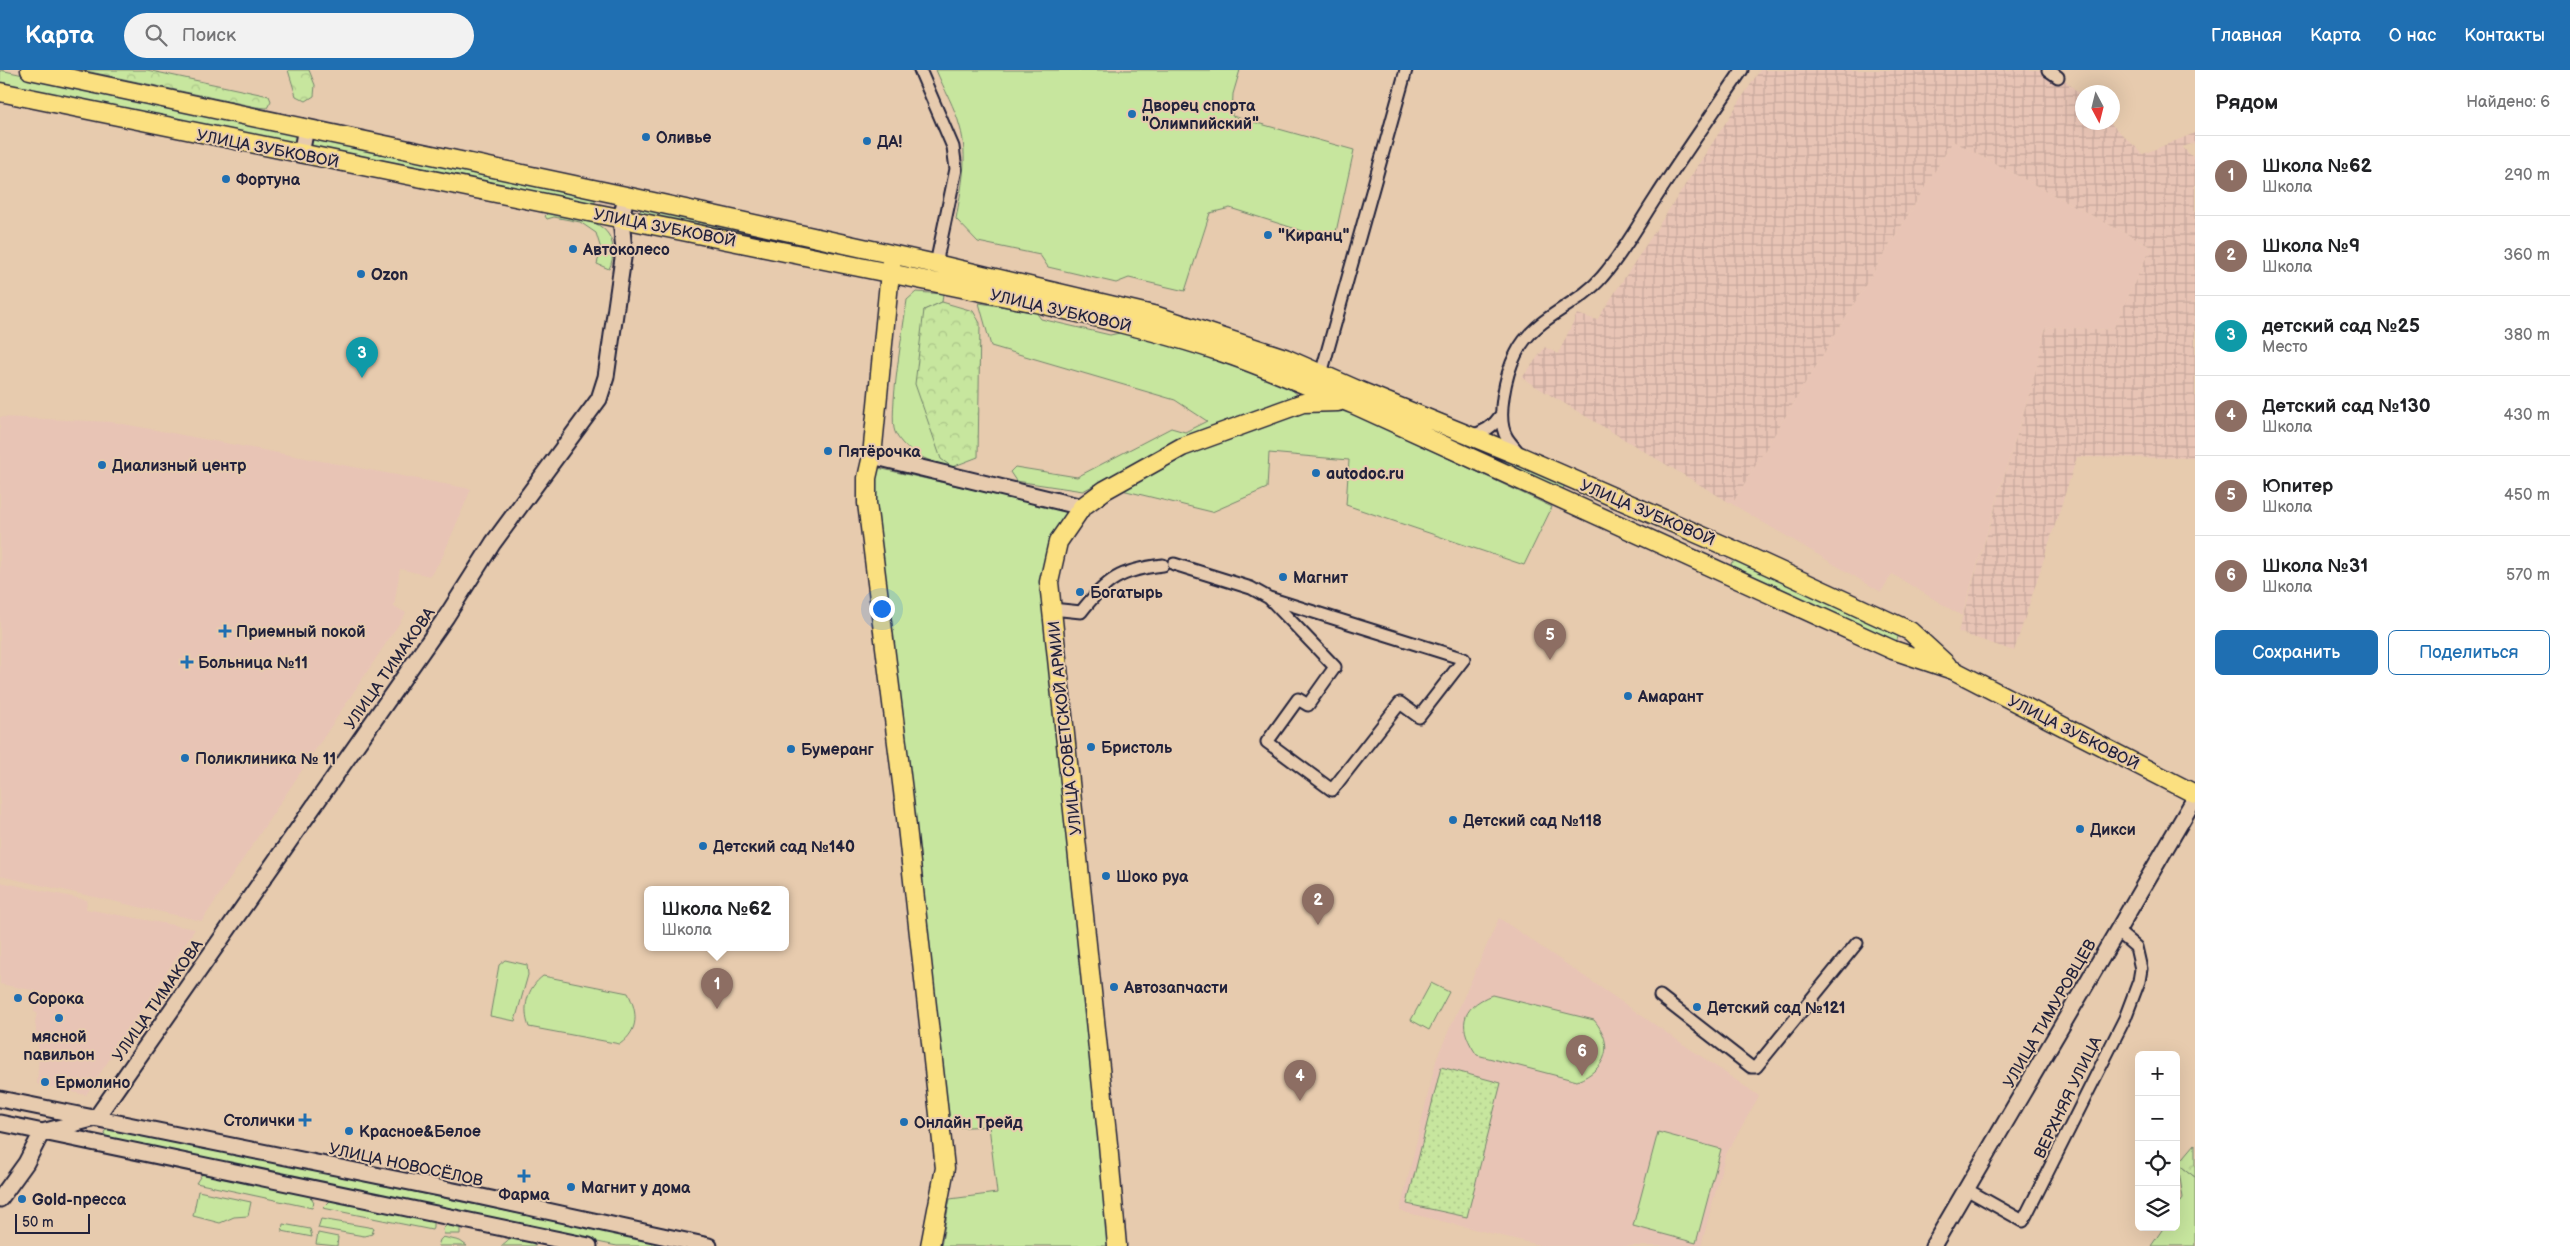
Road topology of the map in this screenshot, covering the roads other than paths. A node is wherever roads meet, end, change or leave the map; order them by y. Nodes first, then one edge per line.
1 (30, 70) edge
2 (920, 70) edge
3 (1406, 70) edge
4 (1742, 70) edge
5 (0, 92) edge
6 (306, 128) junction
7 (300, 154) junction
8 (626, 196) junction
9 (622, 219) junction
10 (891, 254) junction
11 (936, 264) junction
12 (890, 272) junction
13 (1324, 381) junction
14 (1347, 402) junction
15 (1304, 403) junction
16 (1501, 415) junction
17 (1471, 435) junction
18 (872, 456) junction
19 (1522, 457) junction
20 (1572, 479) junction
21 (1559, 498) junction
22 (1082, 507) junction
23 (1686, 527) junction
24 (1714, 540) junction
25 (1674, 552) junction
26 (1739, 552) junction
27 (1703, 565) junction
28 (1730, 575) junction
29 (1269, 598) junction
30 (1052, 609) junction
31 (1910, 631) junction
32 (1893, 650) junction
33 (1952, 670) junction
34 (2195, 794) edge
35 (2195, 798) edge
36 (2117, 931) junction
37 (1857, 943) dead end
38 (1660, 996) dead end
39 (0, 1099) edge
40 (39, 1108) junction
41 (96, 1118) junction
42 (0, 1123) edge
43 (42, 1132) junction
44 (99, 1145) junction
45 (1966, 1189) junction
46 (0, 1199) edge
47 (589, 1246) edge
48 (709, 1246) edge
49 (930, 1246) edge
50 (1117, 1246) edge
51 (1933, 1246) edge

1 - 6 main road, УЛИЦА ЗУБКОВОЙ
2 - 11 street
3 - 13 street
4 - 16 street
5 - 7 main road, УЛИЦА ЗУБКОВОЙ
6 - 7 street
6 - 8 main road, УЛИЦА ЗУБКОВОЙ
7 - 9 main road, УЛИЦА ЗУБКОВОЙ
8 - 9 street, УЛИЦА ТИМАКОВА
8 - 10 main road, УЛИЦА ЗУБКОВОЙ
9 - 12 main road, УЛИЦА ЗУБКОВОЙ
9 - 41 street, УЛИЦА ТИМАКОВА
10 - 11 main road, УЛИЦА ЗУБКОВОЙ
10 - 12 main road
11 - 13 main road, УЛИЦА ЗУБКОВОЙ
12 - 13 main road, УЛИЦА ЗУБКОВОЙ
12 - 18 main road
13 - 14 main road, УЛИЦА ЗУБКОВОЙ
13 - 15 main road
13 - 17 main road, УЛИЦА ЗУБКОВОЙ
14 - 15 main road, УЛИЦА СОВЕТСКОЙ АРМИИ
14 - 21 main road, УЛИЦА ЗУБКОВОЙ
15 - 22 main road, УЛИЦА СОВЕТСКОЙ АРМИИ
16 - 17 street
16 - 19 street
17 - 19 main road, УЛИЦА ЗУБКОВОЙ
18 - 22 street
18 - 49 main road
19 - 20 main road, УЛИЦА ЗУБКОВОЙ
20 - 21 main road
20 - 23 main road, УЛИЦА ЗУБКОВОЙ
21 - 25 main road, УЛИЦА ЗУБКОВОЙ
22 - 30 main road, УЛИЦА СОВЕТСКОЙ АРМИИ
23 - 24 main road, УЛИЦА ЗУБКОВОЙ
23 - 25 main road
24 - 26 main road, УЛИЦА ЗУБКОВОЙ
24 - 27 main road
25 - 27 main road, УЛИЦА ЗУБКОВОЙ
26 - 28 main road
26 - 31 main road, УЛИЦА ЗУБКОВОЙ
27 - 28 main road, УЛИЦА ЗУБКОВОЙ
28 - 32 main road, УЛИЦА ЗУБКОВОЙ
29 - 29 street
29 - 30 street
30 - 50 main road, УЛИЦА СОВЕТСКОЙ АРМИИ
31 - 32 main road
31 - 33 main road, УЛИЦА ЗУБКОВОЙ
32 - 33 main road, УЛИЦА ЗУБКОВОЙ
33 - 34 main road, УЛИЦА ЗУБКОВОЙ
35 - 36 street, УЛИЦА ТИМУРОВЦЕВ
36 - 45 street, УЛИЦА ТИМУРОВЦЕВ
36 - 45 street, ВЕРХНЯЯ УЛИЦА
37 - 38 street
39 - 40 street, УЛИЦА НОВОСЁЛОВ
40 - 41 street, УЛИЦА НОВОСЁЛОВ
40 - 43 street
41 - 43 street
41 - 44 street
41 - 48 street, УЛИЦА НОВОСЁЛОВ
42 - 43 street
43 - 44 street
43 - 46 street
44 - 47 street
45 - 51 street, УЛИЦА ТИМУРОВЦЕВ

